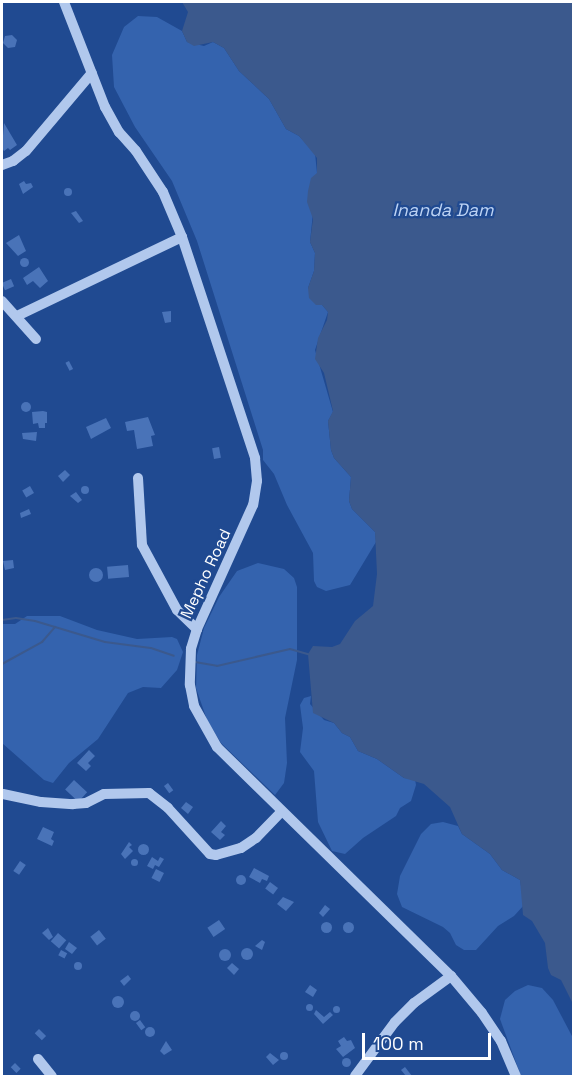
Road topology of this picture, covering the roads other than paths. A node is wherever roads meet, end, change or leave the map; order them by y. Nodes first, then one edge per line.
1 (64, 2) edge
2 (92, 73) junction
3 (2, 165) edge
4 (182, 237) junction
5 (2, 301) edge
6 (17, 316) junction
7 (36, 339) dead end
8 (138, 478) dead end
9 (197, 629) junction
10 (3, 794) edge
11 (282, 811) junction
12 (451, 976) junction
13 (38, 1059) dead end
14 (52, 1077) edge
15 (355, 1077) edge
16 (516, 1077) edge

1 - 2 street, Mepho Road
2 - 3 street
2 - 4 street, Mepho Road
4 - 6 street
4 - 9 street, Mepho Road
5 - 6 street
6 - 7 street
8 - 9 street
9 - 11 street, Mepho Road
10 - 11 street
11 - 12 street, Mepho Road
12 - 15 street
12 - 16 street, Mepho Road
13 - 14 street

